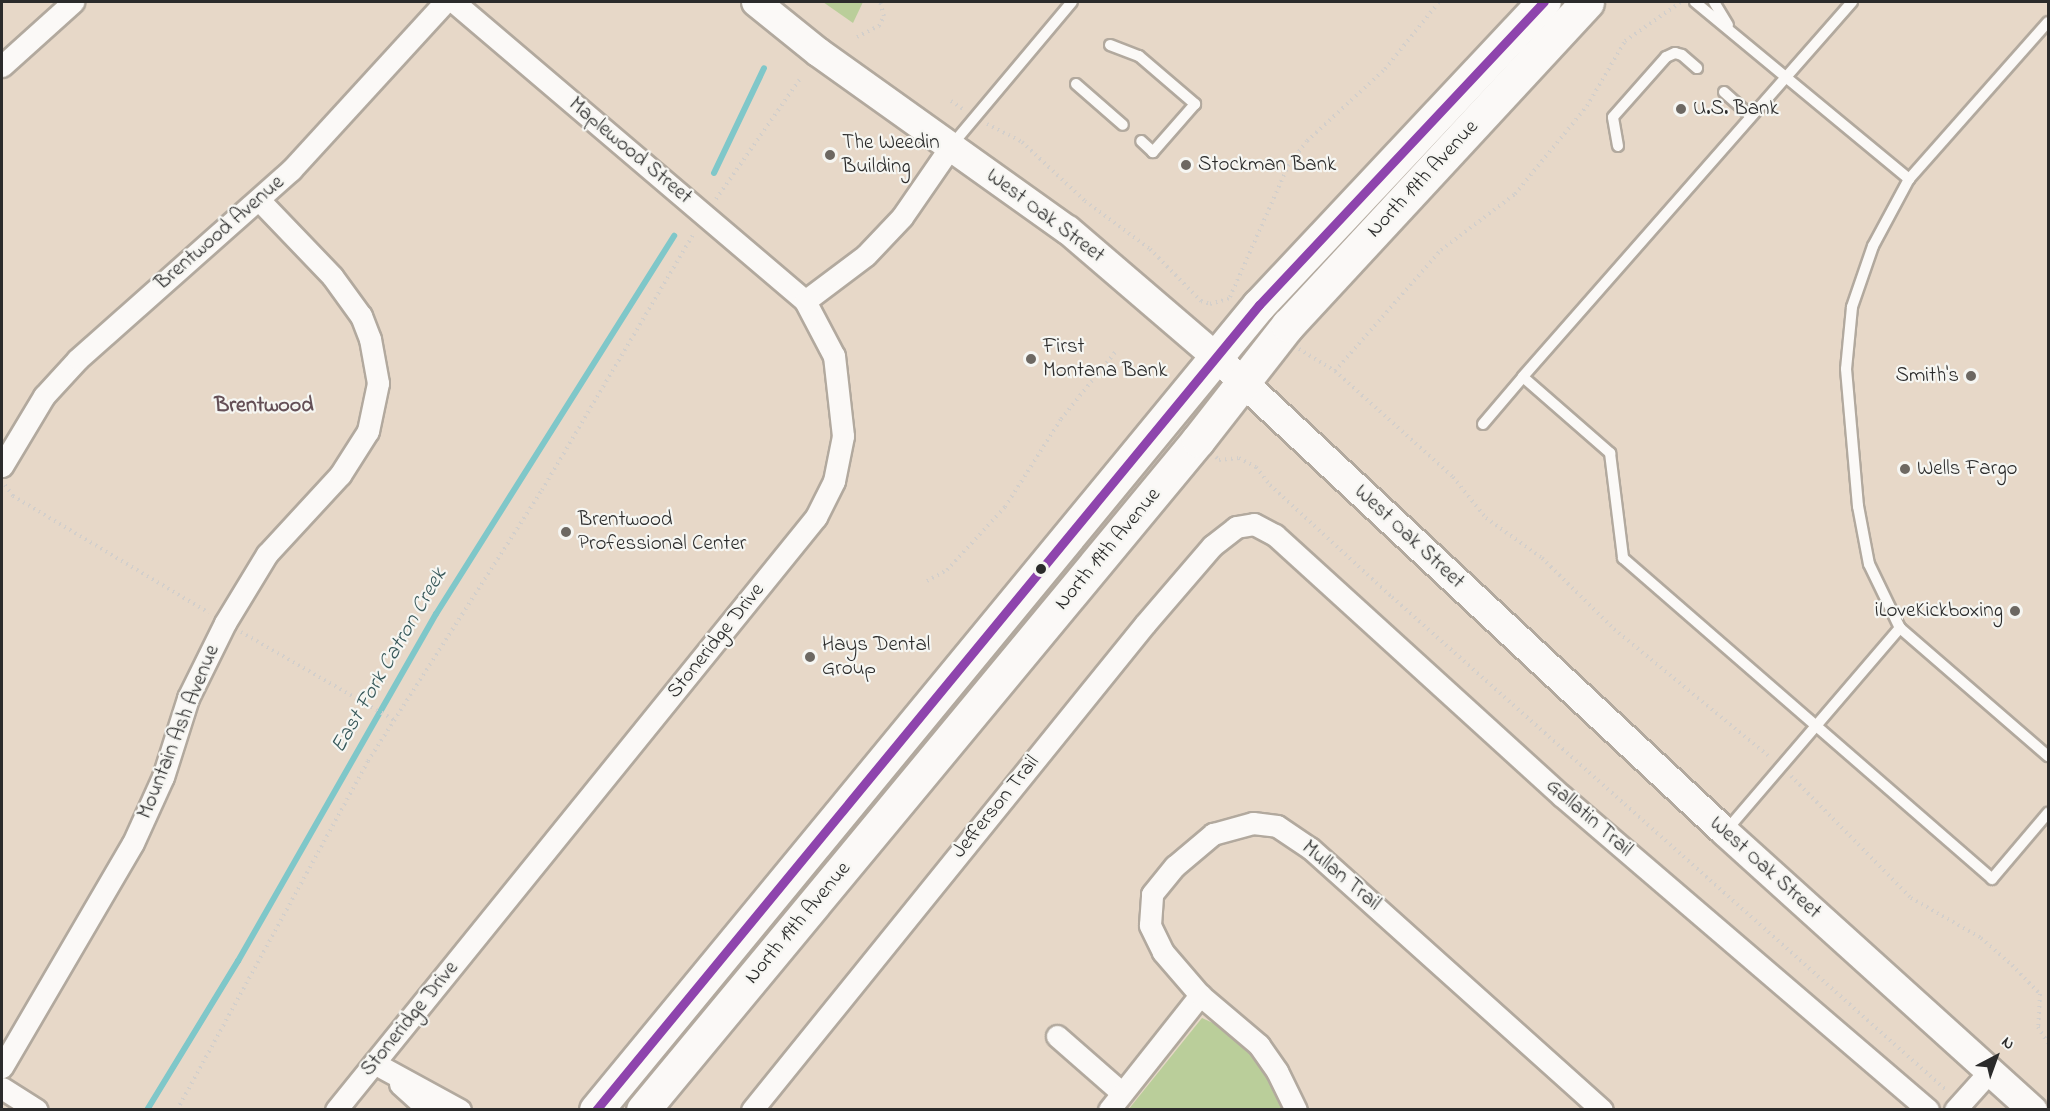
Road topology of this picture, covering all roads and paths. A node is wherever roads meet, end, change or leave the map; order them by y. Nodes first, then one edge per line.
1 (74, 2) edge
2 (445, 2) edge
3 (454, 2) edge
4 (756, 2) edge
5 (880, 2) edge
6 (1072, 2) edge
7 (1439, 2) edge
8 (1544, 2) edge
9 (1587, 2) edge
10 (1681, 2) edge
11 (1695, 2) edge
12 (1714, 2) edge
13 (1851, 2) edge
14 (2049, 22) edge
15 (1731, 30) junction
16 (857, 37) dead end
17 (1110, 45) dead end
18 (2, 66) edge
19 (1697, 68) dead end
20 (1786, 76) junction
21 (800, 79) dead end
22 (1076, 84) dead end
23 (1724, 92) dead end
24 (1751, 116) junction
25 (1123, 125) dead end
26 (1001, 134) dead end
27 (1141, 141) dead end
28 (951, 146) junction
29 (1618, 146) dead end
30 (1909, 179) junction
31 (259, 200) junction
32 (705, 215) junction
33 (805, 301) junction
34 (1241, 306) junction
35 (1280, 335) junction
36 (1116, 351) dead end
37 (1216, 357) junction
38 (1335, 371) junction
39 (1523, 377) junction
40 (1244, 383) junction
41 (1483, 424) dead end
42 (1198, 440) junction
43 (2, 466) edge
44 (2, 480) edge
45 (1254, 524) joint
46 (927, 581) dead end
47 (225, 623) junction
48 (1900, 628) junction
49 (394, 720) junction
50 (1814, 728) junction
51 (2049, 756) edge
52 (1781, 767) junction
53 (2049, 813) edge
54 (1725, 832) junction
55 (1200, 995) junction
56 (1057, 1036) dead end
57 (2049, 1043) edge
58 (374, 1063) junction
59 (2, 1067) edge
60 (1990, 1071) junction
61 (2, 1088) edge
62 (1116, 1101) edge
63 (1958, 1107) edge
64 (37, 1110) edge
65 (177, 1110) edge
66 (336, 1110) edge
67 (429, 1110) edge
68 (460, 1110) edge
69 (596, 1110) edge
70 (644, 1110) edge
71 (752, 1110) edge
72 (1296, 1110) edge
73 (1602, 1110) edge
74 (1928, 1110) edge
75 (2033, 1110) edge

1 - 18 street
2 - 31 street, Brentwood Avenue
3 - 32 street, Maplewood Street
4 - 28 main road, West Oak Street
5 - 16 path
6 - 28 lane
7 - 34 path
8 - 34 main road, North 19th Avenue
9 - 35 main road, North 19th Avenue
10 - 38 path
11 - 15 lane
12 - 15 lane
13 - 20 lane
14 - 30 lane
15 - 20 lane
17 - 27 lane
19 - 29 lane
20 - 24 lane
20 - 30 lane
21 - 32 path
22 - 25 lane
23 - 24 lane
24 - 39 lane
26 - 34 path
28 - 33 street
28 - 37 main road, West Oak Street
30 - 48 lane
31 - 43 street, Brentwood Avenue
31 - 47 street, Mountain Ash Avenue
32 - 33 street, Maplewood Street
32 - 49 path
33 - 58 street, Stoneridge Drive
34 - 37 main road, North 19th Avenue
35 - 38 path
35 - 40 main road, North 19th Avenue
36 - 46 path
37 - 40 main road, West Oak Street
37 - 69 main road, North 19th Avenue
38 - 52 path
39 - 41 lane
39 - 50 lane
40 - 42 main road, North 19th Avenue
40 - 54 main road, West Oak Street
42 - 63 path
42 - 70 main road, North 19th Avenue
44 - 47 path
45 - 71 street, Jefferson Trail
45 - 74 street, Gallatin Trail
47 - 49 path
47 - 59 street, Mountain Ash Avenue
48 - 50 lane
48 - 51 lane
49 - 65 path
50 - 52 lane
50 - 53 lane
52 - 54 lane
52 - 57 path
54 - 60 main road, West Oak Street
55 - 62 street
55 - 72 street, Mullan Trail
55 - 73 street, Mullan Trail
56 - 62 street
58 - 66 street, Stoneridge Drive
58 - 67 street
58 - 68 street
60 - 63 street
60 - 75 main road, West Oak Street
61 - 64 street

